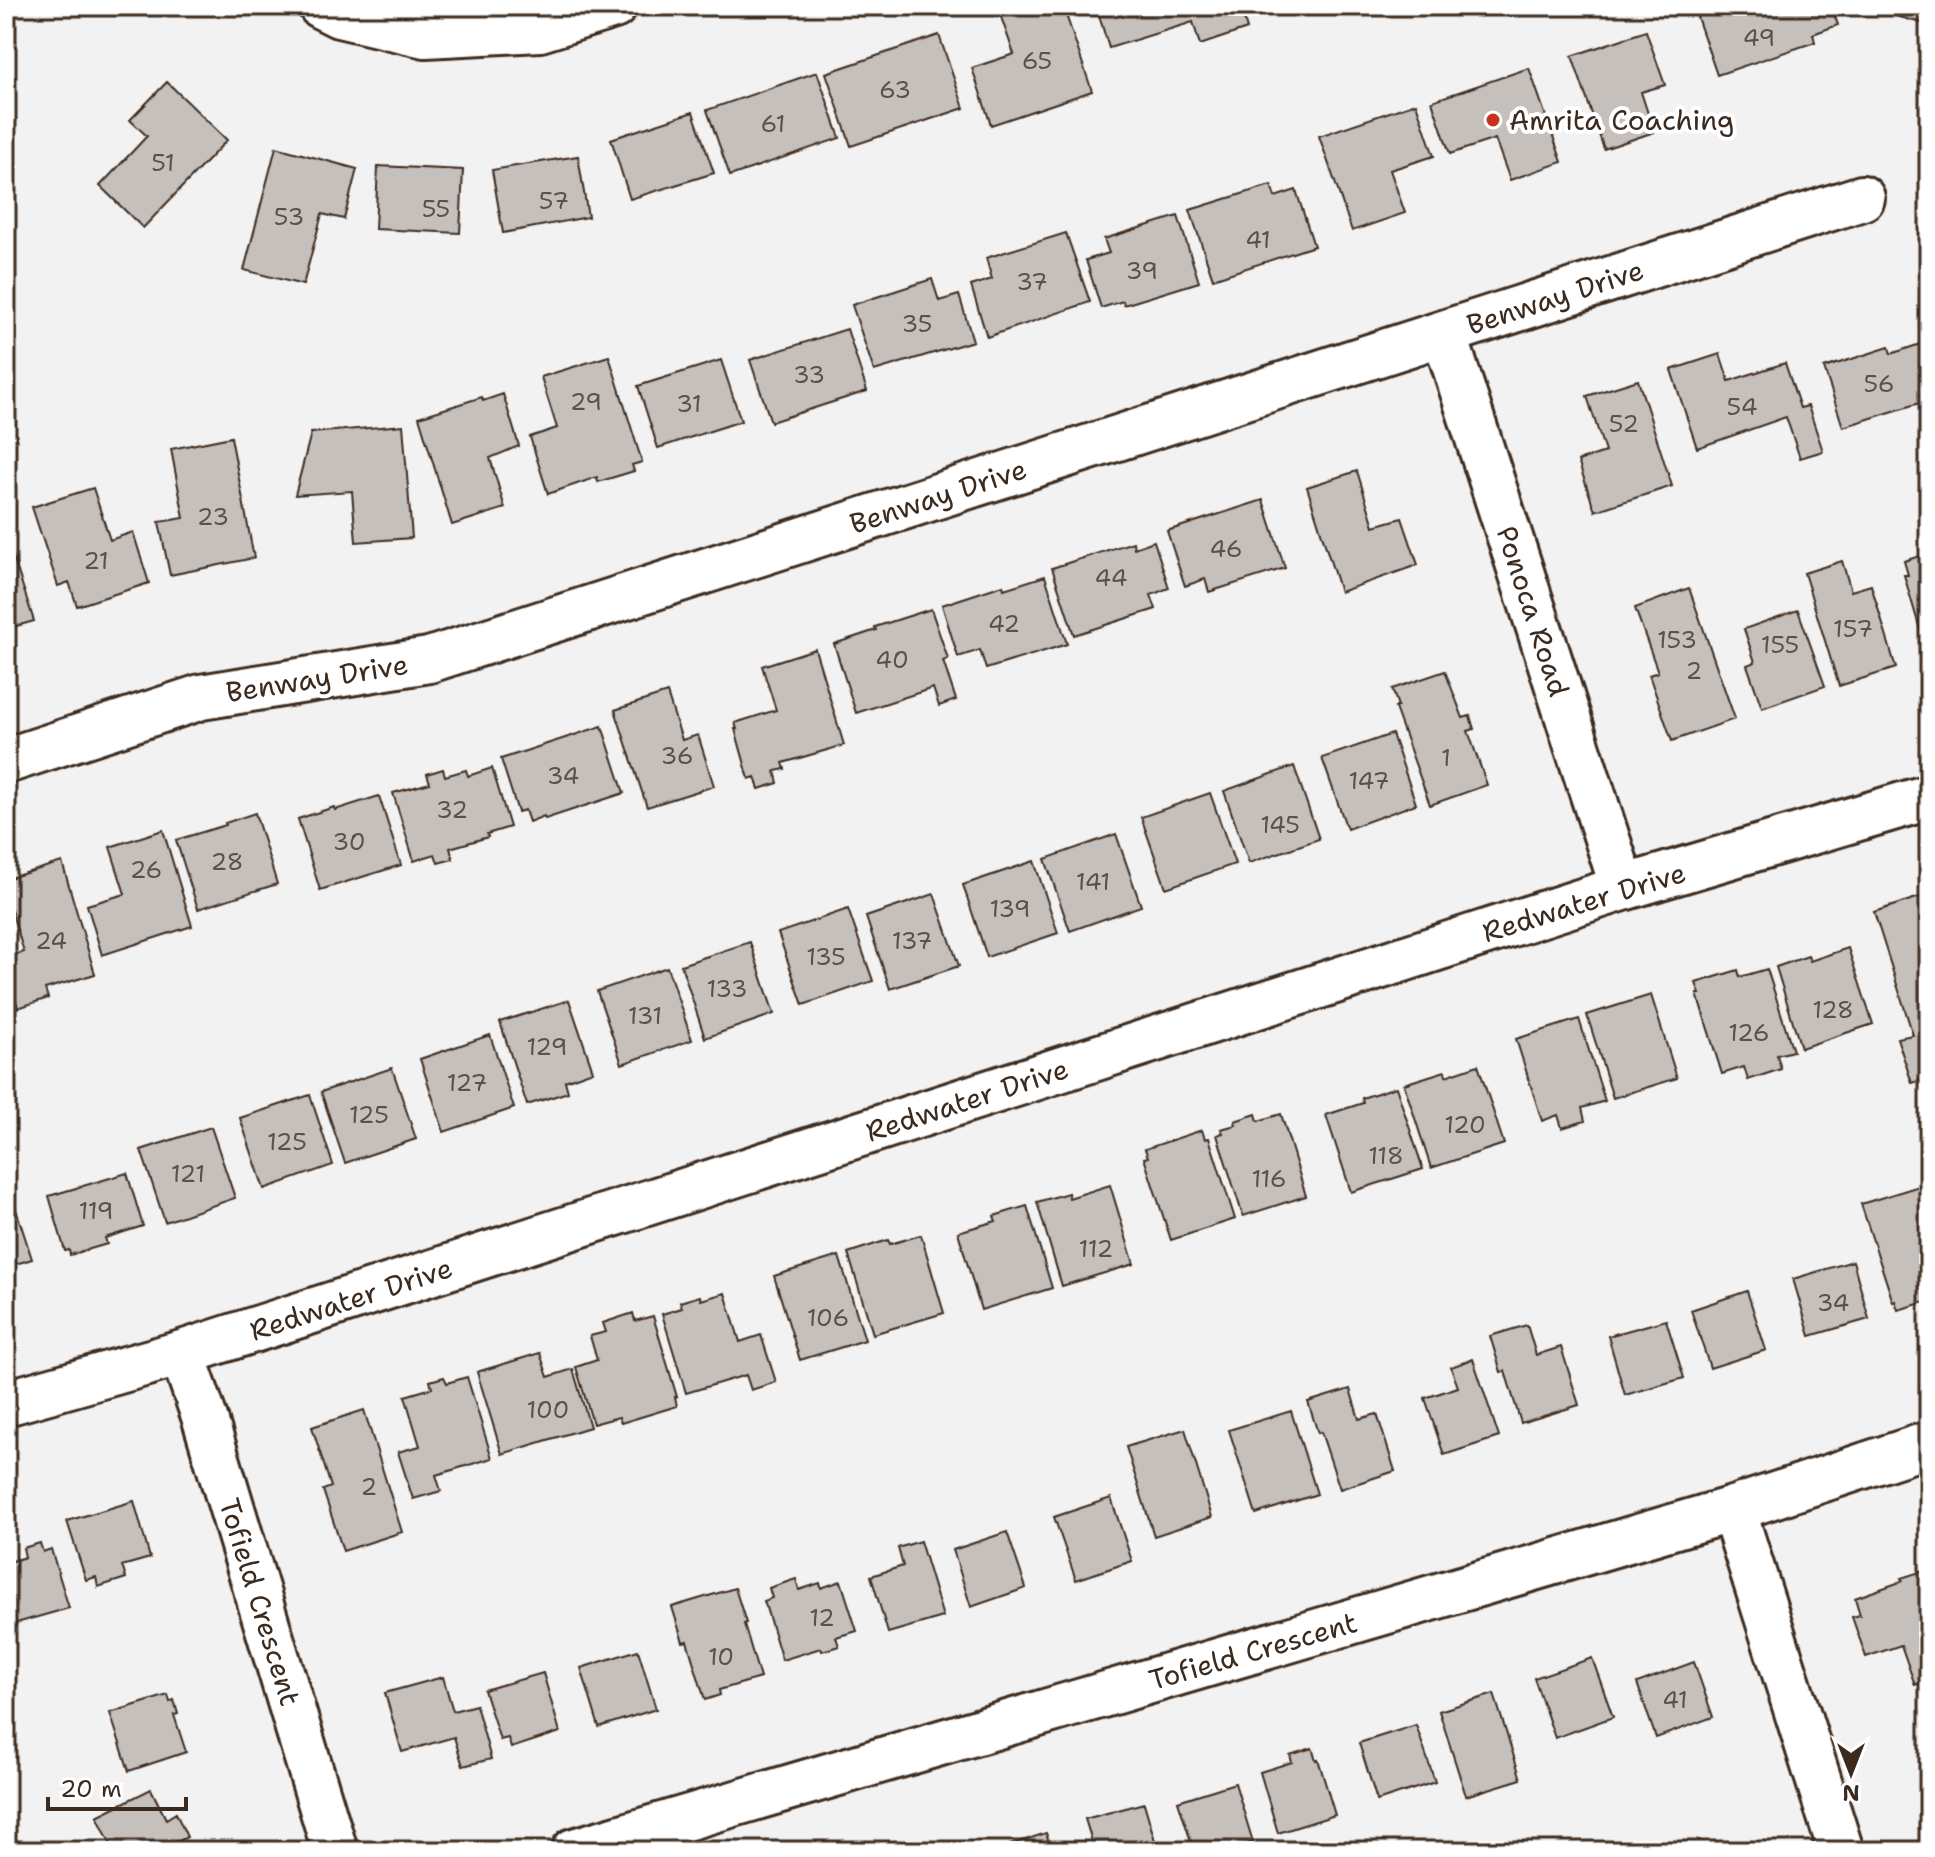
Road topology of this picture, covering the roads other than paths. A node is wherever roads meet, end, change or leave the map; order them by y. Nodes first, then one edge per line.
1 (321, 6) edge
2 (614, 6) edge
3 (1862, 198) dead end
4 (1444, 333) junction
5 (6, 761) edge
6 (1929, 797) edge
7 (1623, 888) junction
8 (182, 1353) junction
9 (6, 1403) edge
10 (1929, 1444) edge
11 (1733, 1509) junction
12 (335, 1851) edge
13 (574, 1851) edge
14 (1841, 1851) edge

1 - 2 street
3 - 4 street, Benway Drive
4 - 5 street, Benway Drive
4 - 7 street, Ponoca Road
6 - 7 street, Redwater Drive
7 - 8 street, Redwater Drive
8 - 9 street, Redwater Drive
8 - 12 street, Tofield Crescent
10 - 11 street, Tofield Crescent
11 - 13 street, Tofield Crescent
11 - 14 street

